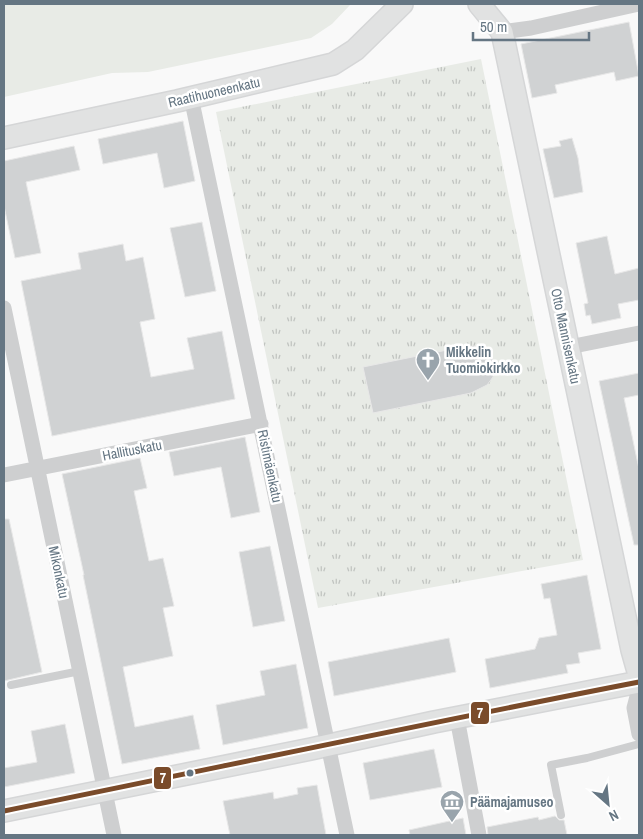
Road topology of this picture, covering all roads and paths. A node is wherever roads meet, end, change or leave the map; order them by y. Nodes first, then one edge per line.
1 (402, 4) edge
2 (479, 4) edge
3 (639, 4) edge
4 (502, 32) junction
5 (192, 97) junction
6 (4, 138) edge
7 (4, 308) edge
8 (639, 333) edge
9 (569, 347) junction
10 (261, 424) junction
11 (37, 469) junction
12 (4, 476) edge
13 (80, 671) junction
14 (639, 675) edge
15 (639, 682) edge
16 (11, 685) dead end
17 (639, 689) edge
18 (457, 718) junction
19 (639, 734) edge
20 (639, 744) edge
21 (328, 745) junction
22 (105, 790) junction
23 (4, 811) edge
24 (561, 815) dead end
25 (114, 835) edge
26 (347, 835) edge
27 (479, 835) edge

1 - 5 main road, Raatihuoneenkatu
2 - 4 main road, Otto Mannisenkatu
3 - 4 street
4 - 9 main road, Otto Mannisenkatu
5 - 6 main road, Raatihuoneenkatu
5 - 10 street, Ristimäenkatu
7 - 11 street, Mikonkatu
8 - 9 street
9 - 14 main road, Otto Mannisenkatu
10 - 11 street, Hallituskatu
10 - 21 street, Ristimäenkatu
11 - 12 street, Hallituskatu
11 - 13 street, Mikonkatu
13 - 16 lane
13 - 22 street, Mikonkatu
15 - 18 main road
17 - 19 street
18 - 21 main road
18 - 27 street
20 - 24 lane
21 - 22 main road
21 - 26 street, Ristimäenkatu
22 - 23 main road
22 - 25 street, Mikonkatu

